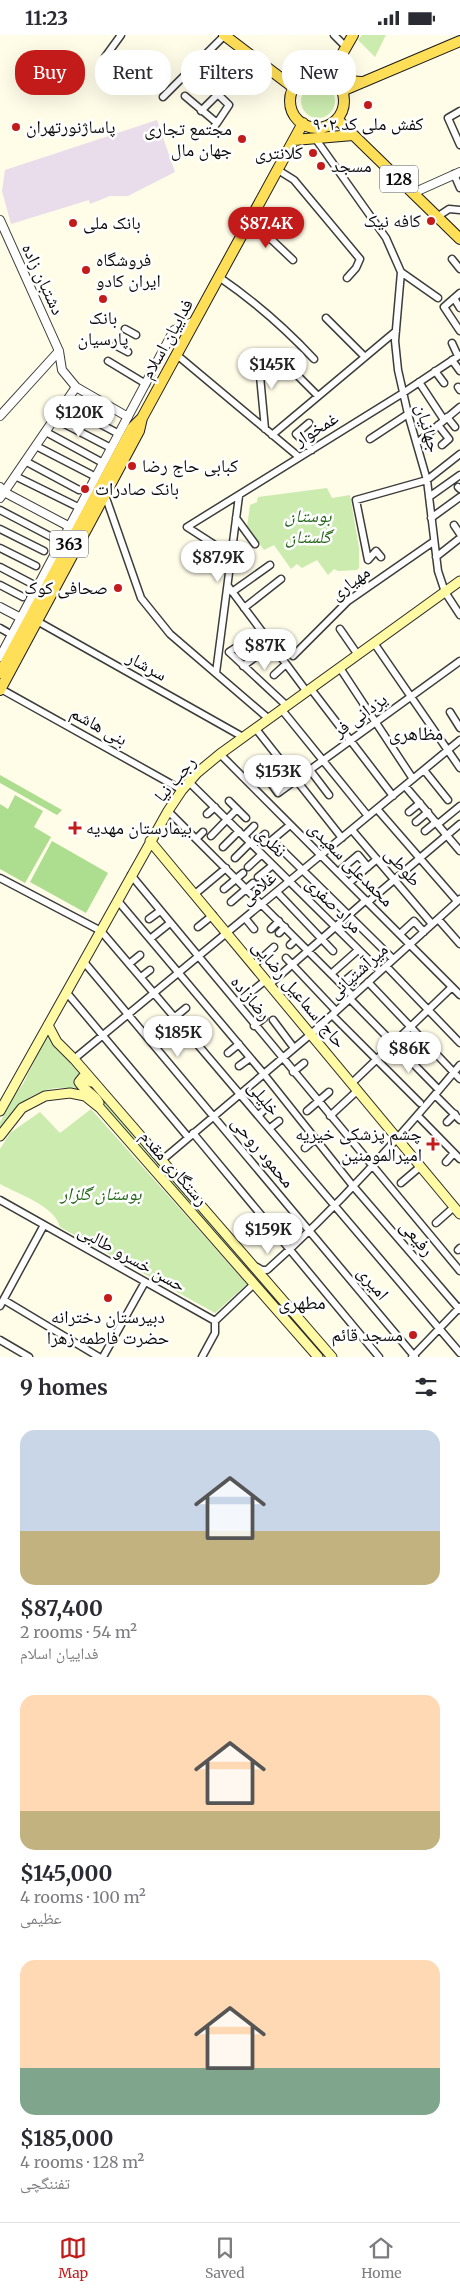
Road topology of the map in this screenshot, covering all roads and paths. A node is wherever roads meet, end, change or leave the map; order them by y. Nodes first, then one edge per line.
1 (121, 35) edge
2 (224, 35) edge
3 (334, 35) edge
4 (353, 35) edge
5 (460, 41) edge
6 (110, 50) edge
7 (244, 50) edge
8 (342, 50) edge
9 (344, 50) edge
10 (368, 81) junction
11 (356, 82) edge
12 (356, 86) edge
13 (217, 95) joint
14 (292, 95) edge
15 (343, 95) edge
16 (163, 97) dead end
17 (185, 97) dead end
18 (201, 111) junction
19 (460, 111) edge
20 (337, 119) junction
21 (216, 123) junction
22 (303, 123) junction
23 (210, 132) dead end
24 (353, 135) junction
25 (315, 138) junction
26 (294, 140) junction
27 (460, 145) edge
28 (278, 170) junction
29 (457, 173) edge
30 (460, 188) edge
31 (413, 193) junction
32 (460, 211) edge
33 (437, 217) junction
34 (0, 220) edge
35 (248, 225) junction
36 (460, 239) edge
37 (452, 259) dead end
38 (293, 260) dead end
39 (460, 269) edge
40 (400, 271) junction
41 (219, 277) junction
42 (347, 278) dead end
43 (460, 293) edge
44 (438, 298) dead end
45 (454, 298) junction
46 (460, 307) edge
47 (326, 318) dead end
48 (195, 321) junction
49 (125, 329) dead end
50 (396, 331) junction
51 (460, 331) edge
52 (136, 335) dead end
53 (452, 343) dead end
54 (115, 345) dead end
55 (59, 351) junction
56 (128, 352) dead end
57 (177, 355) junction
58 (364, 356) junction
59 (457, 357) edge
60 (314, 359) dead end
61 (108, 361) dead end
62 (249, 362) dead end
63 (290, 368) dead end
64 (435, 371) junction
65 (460, 371) edge
66 (419, 383) junction
67 (444, 383) dead end
68 (146, 384) junction
69 (76, 387) junction
70 (403, 393) junction
71 (318, 396) junction
72 (64, 405) junction
73 (460, 407) edge
74 (408, 414) junction
75 (0, 416) edge
76 (128, 417) junction
77 (142, 418) junction
78 (55, 419) junction
79 (446, 419) junction
80 (309, 423) dead end
81 (438, 425) junction
82 (455, 427) dead end
83 (266, 429) junction
84 (46, 432) junction
85 (119, 434) junction
86 (272, 435) junction
87 (370, 439) dead end
88 (417, 443) junction
89 (442, 445) dead end
90 (36, 446) junction
91 (111, 448) junction
92 (312, 449) junction
93 (299, 457) junction
94 (458, 459) edge
95 (25, 461) junction
96 (103, 463) junction
97 (460, 475) edge
98 (15, 476) junction
99 (96, 477) junction
100 (427, 480) junction
101 (79, 490) dead end
102 (1, 492) edge
103 (105, 495) junction
104 (239, 495) junction
105 (429, 497) junction
106 (460, 497) edge
107 (80, 508) junction
108 (0, 509) edge
109 (236, 518) junction
110 (431, 518) junction
111 (454, 525) dead end
112 (0, 529) edge
113 (73, 529) junction
114 (460, 536) edge
115 (61, 542) junction
116 (433, 542) junction
117 (255, 544) dead end
118 (0, 548) edge
119 (44, 551) dead end
120 (232, 556) junction
121 (381, 557) dead end
122 (436, 557) junction
123 (270, 565) dead end
124 (36, 566) dead end
125 (0, 567) edge
126 (281, 579) dead end
127 (460, 582) edge
128 (0, 585) edge
129 (38, 587) junction
130 (230, 589) junction
131 (445, 591) junction
132 (23, 597) dead end
133 (0, 607) edge
134 (244, 608) junction
135 (460, 615) edge
136 (21, 618) junction
137 (37, 621) junction
138 (0, 628) edge
139 (340, 629) dead end
140 (261, 631) junction
141 (7, 632) dead end
142 (374, 643) junction
143 (272, 645) junction
144 (358, 655) junction
145 (293, 656) dead end
146 (0, 657) edge
147 (460, 661) edge
148 (286, 664) junction
149 (244, 666) junction
150 (256, 667) dead end
151 (340, 668) junction
152 (249, 671) junction
153 (0, 673) edge
154 (216, 673) junction
155 (274, 675) dead end
156 (0, 689) edge
157 (309, 690) junction
158 (411, 697) junction
159 (285, 708) junction
160 (450, 712) dead end
161 (269, 719) junction
162 (376, 723) junction
163 (256, 729) junction
164 (460, 729) edge
165 (243, 737) junction
166 (460, 740) edge
167 (352, 741) junction
168 (448, 750) junction
169 (220, 753) junction
170 (323, 761) junction
171 (259, 767) dead end
172 (460, 768) edge
173 (310, 770) junction
174 (424, 770) junction
175 (297, 779) junction
176 (413, 779) junction
177 (190, 782) junction
178 (405, 785) junction
179 (182, 790) junction
180 (329, 795) dead end
181 (393, 795) junction
182 (448, 800) dead end
183 (229, 801) dead end
184 (420, 803) junction
185 (460, 806) edge
186 (215, 807) junction
187 (237, 809) junction
188 (377, 809) junction
189 (168, 811) junction
190 (409, 812) dead end
191 (428, 812) junction
192 (207, 814) dead end
193 (368, 816) junction
194 (246, 818) dead end
195 (227, 819) junction
196 (416, 822) dead end
197 (437, 823) junction
198 (460, 824) edge
199 (254, 825) dead end
200 (290, 825) junction
201 (352, 829) junction
202 (425, 831) dead end
203 (203, 832) dead end
204 (241, 833) junction
205 (265, 834) dead end
206 (447, 835) junction
207 (211, 836) dead end
208 (342, 838) junction
209 (196, 839) junction
210 (150, 841) junction
211 (252, 844) junction
212 (223, 847) dead end
213 (460, 851) edge
214 (262, 854) junction
215 (321, 855) junction
216 (235, 858) dead end
217 (420, 858) junction
218 (377, 859) junction
219 (273, 865) junction
220 (248, 867) dead end
221 (368, 867) junction
222 (226, 868) junction
223 (303, 870) junction
224 (243, 873) dead end
225 (338, 873) junction
226 (131, 875) junction
227 (258, 877) dead end
228 (0, 878) edge
229 (236, 879) junction
230 (395, 880) junction
231 (289, 881) junction
232 (253, 883) dead end
233 (349, 883) junction
234 (224, 889) dead end
235 (246, 889) junction
236 (277, 891) junction
237 (195, 894) junction
238 (459, 900) edge
239 (118, 901) junction
240 (367, 901) junction
241 (231, 902) dead end
242 (262, 904) junction
243 (160, 911) junction
244 (213, 915) junction
245 (348, 916) junction
246 (245, 918) junction
247 (149, 919) dead end
248 (438, 919) junction
249 (279, 921) junction
250 (170, 923) junction
251 (432, 924) junction
252 (198, 927) dead end
253 (285, 927) junction
254 (335, 927) junction
255 (254, 929) dead end
256 (271, 929) dead end
257 (101, 931) junction
258 (228, 932) junction
259 (424, 932) junction
260 (279, 933) dead end
261 (400, 934) junction
262 (150, 939) junction
263 (296, 939) junction
264 (322, 939) junction
265 (410, 944) junction
266 (460, 944) edge
267 (290, 945) dead end
268 (274, 947) dead end
269 (358, 950) junction
270 (309, 951) junction
271 (333, 951) dead end
272 (140, 955) dead end
273 (197, 958) junction
274 (286, 958) dead end
275 (393, 959) junction
276 (84, 962) junction
277 (129, 963) junction
278 (254, 965) junction
279 (292, 965) junction
280 (383, 969) junction
281 (150, 970) dead end
282 (179, 973) junction
283 (331, 974) junction
284 (353, 974) dead end
285 (141, 977) junction
286 (268, 982) junction
287 (368, 982) junction
288 (341, 984) junction
289 (452, 987) junction
290 (251, 992) dead end
291 (67, 993) junction
292 (154, 993) junction
293 (460, 995) edge
294 (351, 997) junction
295 (186, 1008) dead end
296 (428, 1010) junction
297 (334, 1013) junction
298 (128, 1015) junction
299 (175, 1017) junction
300 (264, 1018) dead end
301 (273, 1020) dead end
302 (48, 1025) junction
303 (254, 1026) junction
304 (411, 1027) junction
305 (311, 1034) junction
306 (103, 1036) junction
307 (394, 1043) junction
308 (460, 1043) edge
309 (239, 1044) junction
310 (294, 1047) junction
311 (228, 1053) dead end
312 (250, 1058) junction
313 (281, 1058) junction
314 (74, 1059) junction
315 (376, 1060) junction
316 (304, 1063) dead end
317 (460, 1065) edge
318 (239, 1067) dead end
319 (293, 1072) junction
320 (263, 1073) junction
321 (454, 1073) junction
322 (460, 1079) edge
323 (355, 1087) junction
324 (239, 1092) junction
325 (329, 1092) dead end
326 (437, 1092) junction
327 (104, 1094) junction
328 (318, 1102) junction
329 (420, 1103) dead end
330 (267, 1107) dead end
331 (100, 1108) junction
332 (0, 1111) edge
333 (307, 1111) dead end
334 (455, 1114) junction
335 (213, 1115) junction
336 (259, 1115) junction
337 (330, 1116) junction
338 (418, 1116) junction
339 (460, 1120) edge
340 (279, 1121) dead end
341 (447, 1122) dead end
342 (270, 1128) junction
343 (2, 1132) edge
344 (190, 1135) junction
345 (315, 1139) junction
346 (398, 1139) junction
347 (304, 1148) dead end
348 (454, 1153) junction
349 (460, 1159) edge
350 (161, 1161) junction
351 (446, 1162) dead end
352 (372, 1167) junction
353 (421, 1167) junction
354 (402, 1183) dead end
355 (352, 1186) junction
356 (0, 1200) edge
357 (335, 1204) junction
358 (458, 1208) edge
359 (436, 1223) dead end
360 (44, 1225) junction
361 (308, 1231) junction
362 (290, 1250) junction
363 (246, 1258) junction
364 (460, 1271) edge
365 (145, 1282) junction
366 (254, 1284) junction
367 (273, 1289) junction
368 (265, 1296) junction
369 (4, 1300) junction
370 (0, 1306) edge
371 (460, 1309) edge
372 (215, 1321) junction
373 (439, 1328) junction
374 (0, 1341) edge
375 (460, 1353) edge
376 (29, 1357) edge
377 (101, 1357) edge
378 (202, 1357) edge
379 (318, 1357) edge
380 (332, 1357) edge
381 (379, 1357) edge
382 (414, 1357) edge

1 - 6 street
2 - 7 main road
2 - 16 street
3 - 8 street
4 - 9 main road
5 - 10 main road
10 - 11 main road
10 - 12 main road
13 - 18 street
13 - 21 street
14 - 22 main road
15 - 20 main road
17 - 18 street
18 - 21 street
19 - 27 street
20 - 22 main road
20 - 24 main road, 128
21 - 23 street
22 - 26 main road, فداییان اسلام / 363
24 - 25 main road
24 - 31 main road, 128
25 - 26 main road
25 - 40 street, جهانیان
26 - 28 main road, فداییان اسلام / 363
28 - 35 main road, فداییان اسلام / 363
28 - 42 street
29 - 30 street
29 - 31 street
31 - 33 main road, 128
32 - 33 street
33 - 36 main road, 128
34 - 55 street, دشتبان زاده
35 - 38 street
35 - 41 main road, فداییان اسلام / 363
37 - 39 street
40 - 44 street
40 - 50 street, جهانیان
41 - 48 main road, فداییان اسلام / 363
41 - 60 street
43 - 45 street
45 - 46 street
45 - 51 street
47 - 58 street
48 - 57 main road, فداییان اسلام / 363
48 - 68 street
49 - 52 street
50 - 58 street
50 - 70 street, جهانیان
53 - 59 street
54 - 56 street
55 - 69 street, دشتبان زاده
55 - 75 street
57 - 77 main road, فداییان اسلام / 363
57 - 83 street
58 - 71 street
59 - 64 street, غمخوار
59 - 65 street
61 - 68 street
62 - 83 street
63 - 71 street
64 - 66 street, غمخوار
64 - 67 street
66 - 70 street, غمخوار
66 - 79 street
68 - 76 street
69 - 72 street
69 - 76 street
70 - 74 street, جهانیان
70 - 92 street, غمخوار
71 - 86 street
72 - 78 street
72 - 85 street
73 - 79 street
74 - 87 street
74 - 88 street, جهانیان
76 - 85 street
77 - 103 main road
77 - 113 main road, فداییان اسلام / 363
78 - 84 street
78 - 91 street
79 - 81 street
79 - 82 street
80 - 92 street
81 - 88 street
81 - 89 street
83 - 86 street
84 - 90 street
84 - 96 street
85 - 91 street
86 - 93 street
88 - 100 street, جهانیان
90 - 95 street
90 - 99 street
91 - 96 street
92 - 93 street, غمخوار
93 - 104 street, غمخوار
94 - 100 street
95 - 98 street
95 - 101 street
96 - 99 street
97 - 105 street
98 - 102 street
98 - 107 street
99 - 107 street
100 - 105 street, جهانیان
100 - 121 street
102 - 113 street
103 - 137 main road
103 - 154 street
104 - 109 street
104 - 120 street, غمخوار
105 - 110 street, جهانیان
106 - 110 street
107 - 113 street
108 - 115 street
109 - 117 street
109 - 120 street
110 - 116 street, جهانیان
111 - 114 street
112 - 119 street
113 - 115 street
113 - 153 main road, فداییان اسلام / 363
114 - 122 street
115 - 129 street
116 - 122 street, جهانیان
116 - 145 street, مهیاری
118 - 124 street
120 - 130 street
122 - 131 street, جهانیان
123 - 130 street
125 - 129 street
126 - 134 street
127 - 131 main road, رجب نیا
128 - 132 street
129 - 136 street
130 - 134 street
130 - 154 street
131 - 135 street, جهانیان
131 - 142 main road, رجب نیا
133 - 136 street
134 - 140 street
136 - 146 street
137 - 156 main road
137 - 165 street, سرشار
138 - 141 street
139 - 144 street, مهیاری
140 - 143 street
140 - 149 street
142 - 144 main road, رجب نیا
142 - 158 street
143 - 148 street
143 - 149 street
144 - 151 main road, رجب نیا
147 - 158 street, یزدانی فر
148 - 155 street
148 - 157 street
149 - 152 street
150 - 152 street
151 - 157 main road, رجب نیا
151 - 162 street
152 - 159 street
154 - 161 street
156 - 179 street, بنی هاشم
157 - 159 main road, رجب نیا
157 - 167 street
158 - 162 street, یزدانی فر
158 - 168 street
159 - 161 main road, رجب نیا
159 - 170 street
160 - 164 street
161 - 163 main road, رجب نیا
162 - 167 street, یزدانی فر
162 - 176 street
163 - 165 main road, رجب نیا
163 - 175 street
165 - 169 main road, رجب نیا
166 - 168 street, غلامی
167 - 170 street, یزدانی فر
167 - 181 street
168 - 172 street
168 - 174 street, غلامی
169 - 177 main road, رجب نیا
169 - 200 street, محمدعلی سعیدی
170 - 173 street, یزدانی فر
170 - 193 street
171 - 175 street, یزدانی فر
173 - 175 street, یزدانی فر
173 - 180 street
174 - 176 street, غلامی
174 - 182 street
175 - 208 street
176 - 178 street, غلامی
177 - 179 main road, رجب نیا
177 - 186 street, نظری
178 - 181 street, غلامی
178 - 184 street
179 - 189 main road, رجب نیا
181 - 188 street, غلامی
183 - 187 street
184 - 190 street
184 - 191 street
185 - 197 street
186 - 192 street
186 - 195 street, نظری
187 - 194 street
187 - 195 street
188 - 193 street, غلامی
188 - 217 street
189 - 209 street
189 - 210 main road, رجب نیا
191 - 196 street
191 - 197 street
193 - 201 street, غلامی
195 - 204 street, نظری
195 - 207 street
197 - 202 street
197 - 206 street
198 - 206 street
199 - 204 street
200 - 215 street, محمدعلی سعیدی
200 - 223 street
201 - 208 street, غلامی
201 - 218 street, طوطی
203 - 209 street
204 - 211 street, نظری
204 - 212 street
205 - 211 street
206 - 213 street
206 - 217 street
208 - 215 street, غلامی
209 - 222 street
210 - 226 main road, رجب نیا
210 - 237 main road, حاج اسماعیل رضایی
211 - 214 street, نظری
211 - 216 street
214 - 219 street, نظری
214 - 220 street
215 - 223 street, غلامی
215 - 225 street, محمدعلی سعیدی
217 - 230 street
217 - 238 street
218 - 221 street
218 - 230 street, طوطی
219 - 227 street
219 - 231 street, نظری
221 - 225 street
221 - 233 street
222 - 229 street
222 - 237 street
223 - 231 street, غلامی
223 - 245 street
224 - 229 street
225 - 233 street, محمدعلی سعیدی
226 - 239 main road, رجب نیا
226 - 243 street, رضازاده
228 - 257 street
229 - 234 street
229 - 235 street
230 - 240 street
230 - 251 street, طوطی
231 - 236 street, غلامی
231 - 254 street, مراد صفری
232 - 235 street
233 - 240 street, محمدعلی سعیدی
235 - 241 street
235 - 242 street
236 - 242 street, غلامی
236 - 264 street
237 - 244 main road, حاج اسماعیل رضایی
238 - 248 street, میرآشتیانی
239 - 257 main road, رجب نیا
239 - 262 street, رفیعی
240 - 245 street
240 - 261 street, محمدعلی سعیدی
242 - 246 street, غلامی
242 - 249 street
243 - 247 street
243 - 250 street, رضازاده
244 - 252 street
244 - 258 main road, حاج اسماعیل رضایی
245 - 254 street
245 - 275 street
246 - 255 street
246 - 258 street, غلامی
248 - 251 street, میرآشتیانی
248 - 266 street
249 - 253 street
249 - 256 street
250 - 262 street
250 - 273 street, رضازاده
251 - 259 street, میرآشتیانی
253 - 260 street
253 - 263 street
254 - 264 street
254 - 269 street, مراد صفری
257 - 276 main road, رجب نیا
257 - 277 street, خلیلی
258 - 273 street, غلامی
258 - 278 main road, حاج اسماعیل رضایی
259 - 261 street
259 - 265 street, میرآشتیانی
261 - 265 street, محمدعلی سعیدی
262 - 282 street, رفیعی
263 - 267 street
263 - 270 street
264 - 270 street
264 - 271 street
265 - 275 street, میرآشتیانی
265 - 289 street, محمدعلی سعیدی
268 - 278 street
269 - 280 street, مراد صفری
269 - 283 street
270 - 279 street
270 - 283 street
272 - 277 street
273 - 282 street, غلامی
273 - 303 street, رضازاده
274 - 279 street
275 - 280 street, میرآشتیانی
276 - 291 main road, رجب نیا
276 - 298 street, محمود روحی
277 - 285 street, خلیلی
278 - 286 main road, حاج اسماعیل رضایی
279 - 286 street
279 - 297 street
280 - 287 street, میرآشتیانی
280 - 296 street, مراد صفری
281 - 285 street
282 - 292 street, غلامی
282 - 309 street, رفیعی
283 - 288 street
284 - 288 street
285 - 292 street, خلیلی
286 - 290 street
286 - 305 main road, حاج اسماعیل رضایی
287 - 294 street, میرآشتیانی
287 - 304 street
288 - 294 street
289 - 293 street, محمدعلی سعیدی
289 - 296 street
291 - 302 main road, رجب نیا
291 - 306 street
292 - 298 street, غلامی
292 - 299 street, خلیلی
294 - 297 street, میرآشتیانی
294 - 307 street
295 - 299 street
296 - 304 street
296 - 308 street, مراد صفری
297 - 305 street, میرآشتیانی
297 - 315 street
298 - 306 street, غلامی
298 - 335 street, محمود روحی
299 - 324 street, خلیلی
300 - 303 street
301 - 310 street
302 - 314 main road, رستگاری مقدم
302 - 332 main road, رجب نیا
303 - 313 street, رضازاده
304 - 307 street
304 - 321 street
305 - 310 street, میرآشتیانی
305 - 323 main road, حاج اسماعیل رضایی
306 - 314 street, غلامی
306 - 344 street
307 - 315 street
307 - 326 street
309 - 311 street
309 - 312 street, رفیعی
310 - 313 street, میرآشتیانی
312 - 318 street
312 - 320 street, رفیعی
313 - 319 street, رضازاده
313 - 320 street, میرآشتیانی
314 - 327 main road, رستگاری مقدم
315 - 323 street
315 - 329 street
316 - 319 street
317 - 321 street
319 - 328 street, رضازاده
320 - 324 street, میرآشتیانی
320 - 345 street, رفیعی
321 - 322 street
321 - 326 street
323 - 337 street
323 - 346 main road, حاج اسماعیل رضایی
324 - 335 street, میرآشتیانی
324 - 336 street, خلیلی
325 - 328 street
326 - 334 street
326 - 338 street
327 - 331 main road
327 - 350 main road, رستگاری مقدم
328 - 333 street
328 - 337 street, رضازاده
330 - 336 street
331 - 343 main road, رستگاری مقدم
331 - 366 main road, رستگاری مقدم
334 - 339 street
334 - 341 street
335 - 344 street, میرآشتیانی
335 - 361 street, محمود روحی
336 - 342 street, خلیلی
337 - 352 street, رضازاده
338 - 346 street
338 - 348 street
340 - 342 street
342 - 357 street, خلیلی
344 - 350 street, میرآشتیانی
344 - 362 street
345 - 347 street
345 - 355 street, رفیعی
346 - 352 street
346 - 353 main road, حاج اسماعیل رضایی
348 - 349 street
348 - 351 street
350 - 363 main road, رستگاری مقدم
352 - 355 street
352 - 364 street, رضازاده
353 - 354 street
353 - 358 main road, حاج اسماعیل رضایی
355 - 357 street
355 - 371 street, رفیعی
356 - 360 street, حسن خسرو طالبی
357 - 361 street
357 - 373 street, خلیلی
358 - 359 street
360 - 365 street, حسن خسرو طالبی
360 - 369 street
361 - 362 street
361 - 382 street, امیری
362 - 363 street
362 - 381 street
363 - 367 main road, رستگاری مقدم
365 - 372 street, حسن خسرو طالبی
365 - 377 street
366 - 368 main road, رستگاری مقدم
366 - 372 street
367 - 368 main road
367 - 380 main road, رستگاری مقدم
368 - 379 main road, رستگاری مقدم
369 - 370 street
369 - 377 street
371 - 373 street
372 - 378 street
373 - 375 street, خلیلی
373 - 382 street
374 - 376 street

